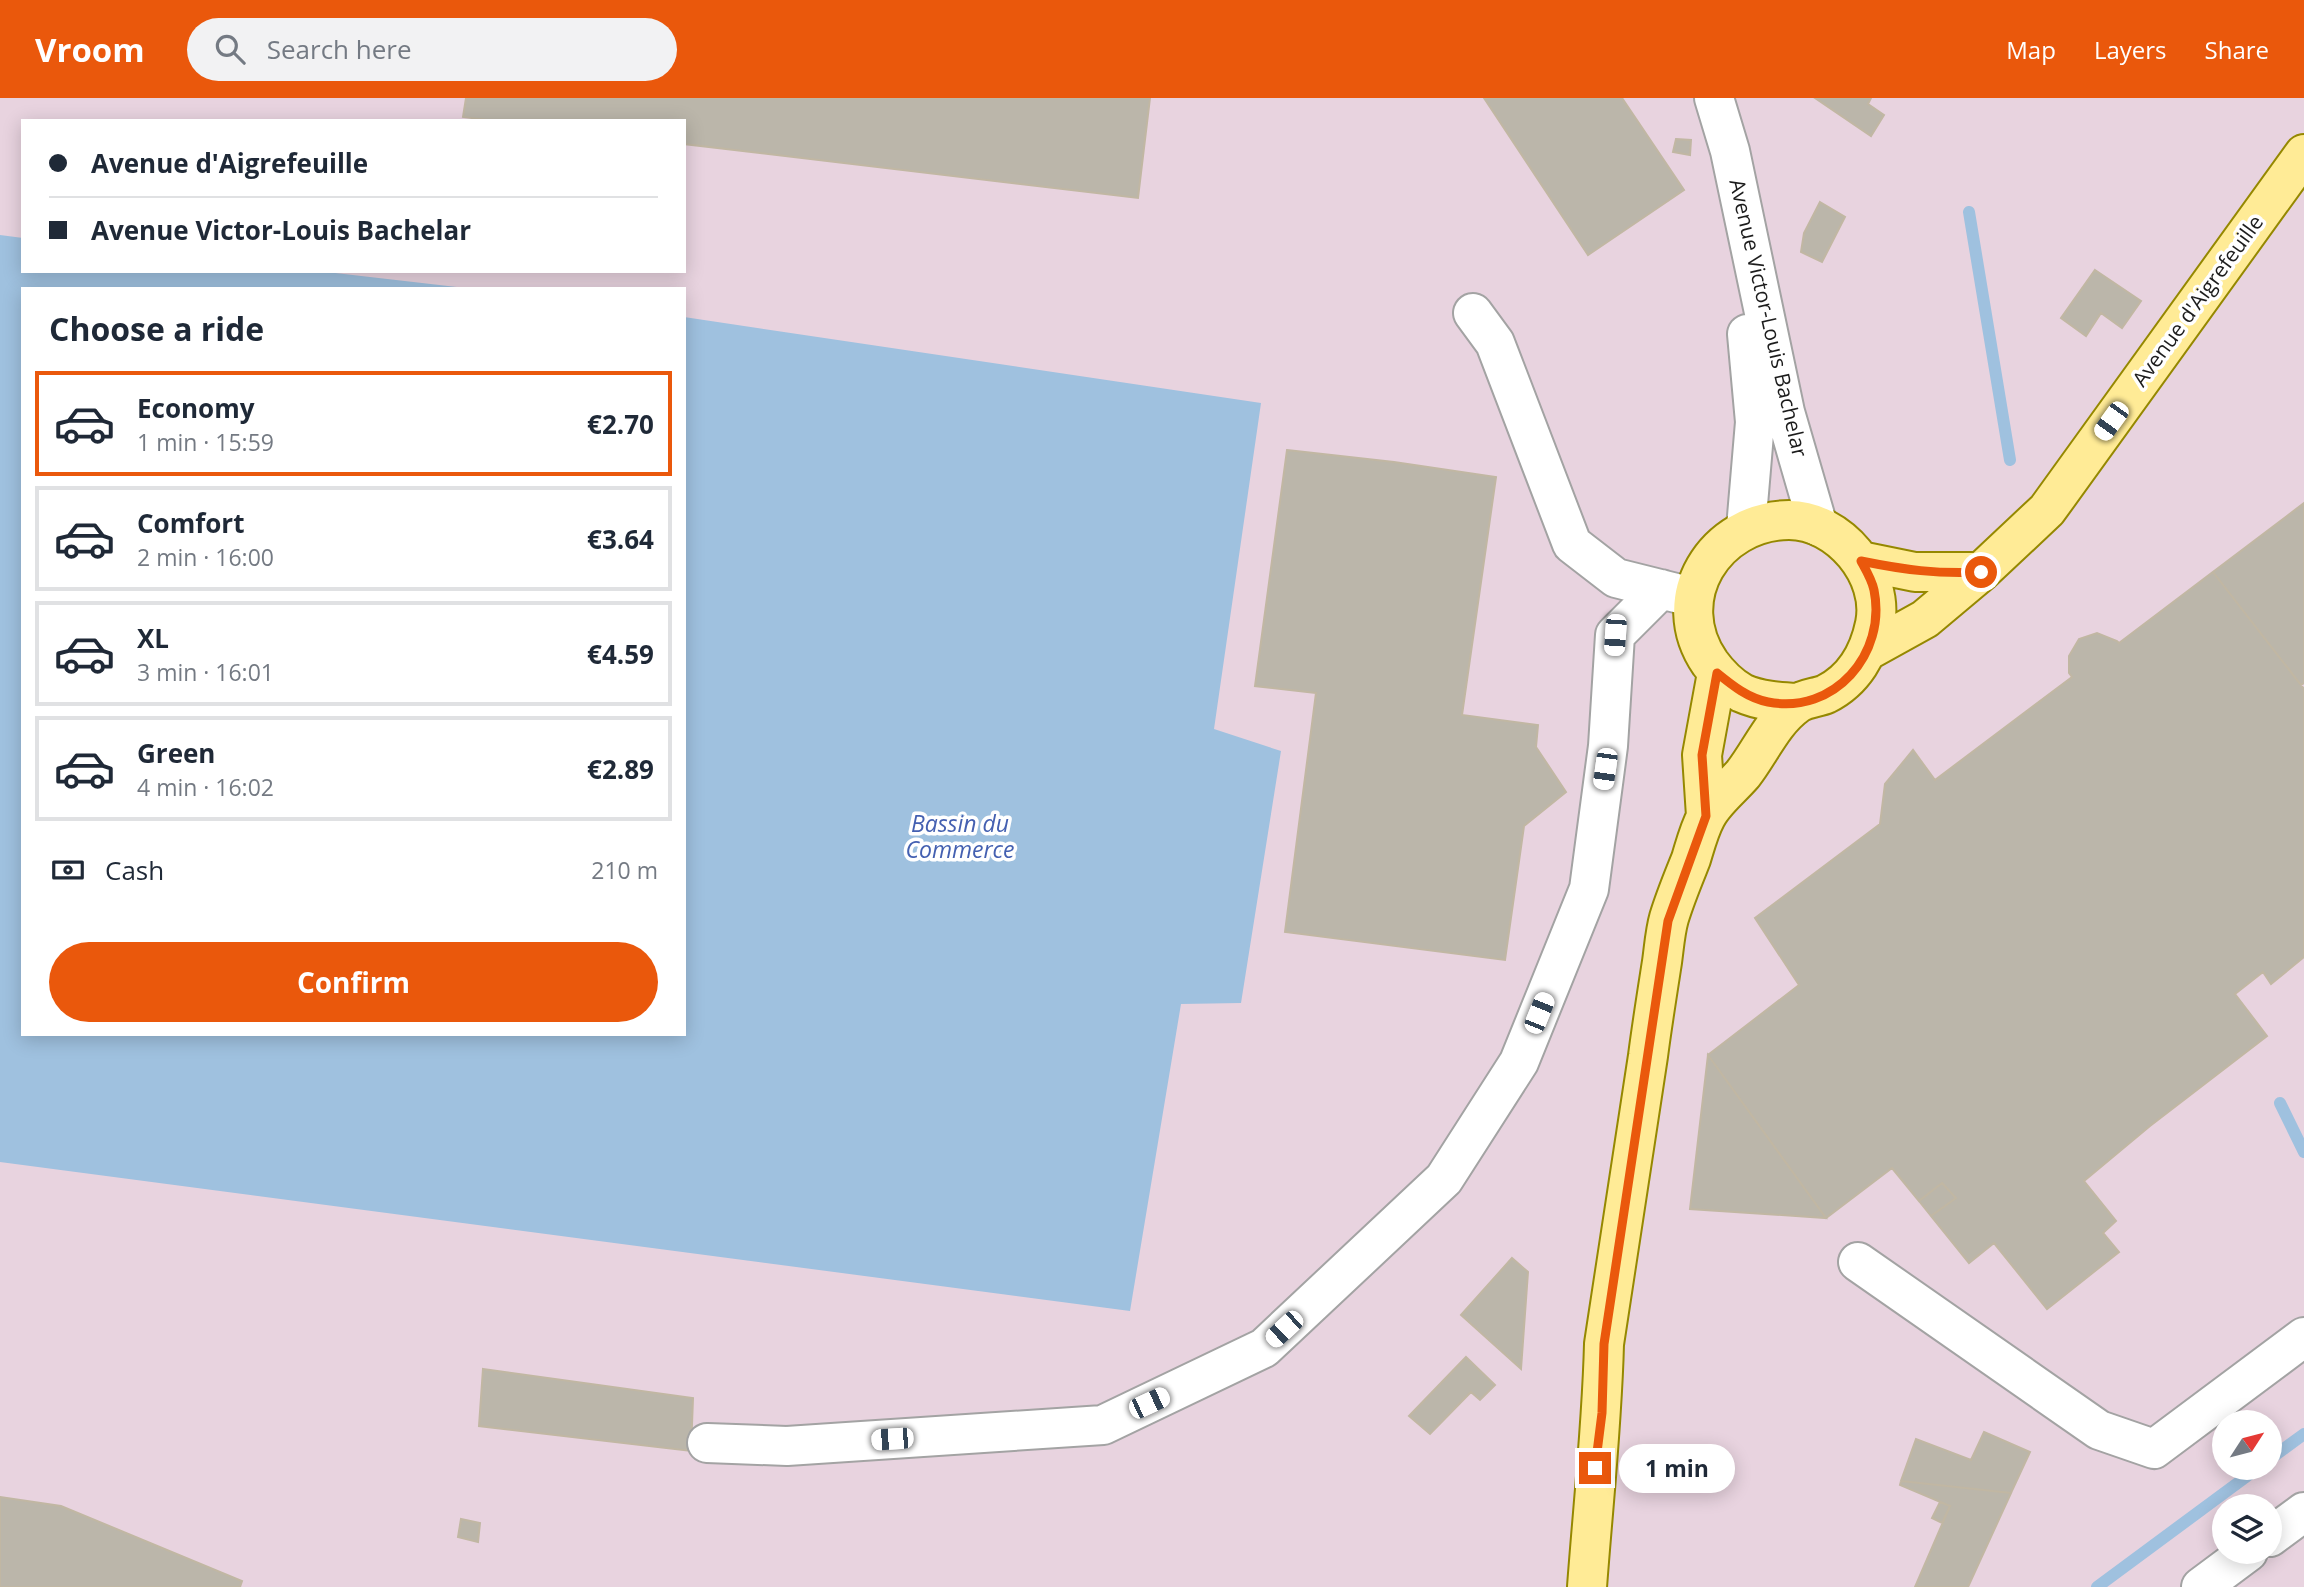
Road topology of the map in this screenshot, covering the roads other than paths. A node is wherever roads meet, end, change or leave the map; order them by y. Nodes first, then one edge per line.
1 (1714, 98) edge
2 (1730, 151) junction
3 (2304, 154) edge
4 (1473, 313) dead end
5 (1818, 526) junction
6 (1746, 528) junction
7 (1861, 561) junction
8 (1992, 562) junction
9 (1678, 594) junction
10 (1869, 650) junction
11 (1717, 673) junction
12 (1798, 703) junction
13 (1706, 816) junction
14 (1858, 1262) dead end
15 (2304, 1337) edge
16 (707, 1443) dead end
17 (2304, 1512) edge
18 (2282, 1528) edge
19 (2232, 1564) edge
20 (1587, 1587) edge
21 (2201, 1587) edge

1 - 2 street, Avenue Victor-Louis Bachelar
2 - 5 street, Avenue Victor-Louis Bachelar
2 - 6 street, Avenue Victor-Louis Bachelar
3 - 8 main road, Avenue d'Aigrefeuille
4 - 9 street
5 - 6 main road
5 - 7 main road
6 - 9 main road
7 - 8 main road
7 - 10 main road
8 - 10 main road, Avenue d'Aigrefeuille
9 - 11 main road
9 - 16 street
10 - 12 main road
11 - 12 main road
11 - 13 main road
12 - 13 main road
13 - 20 main road
14 - 15 street
17 - 18 street
19 - 21 street

